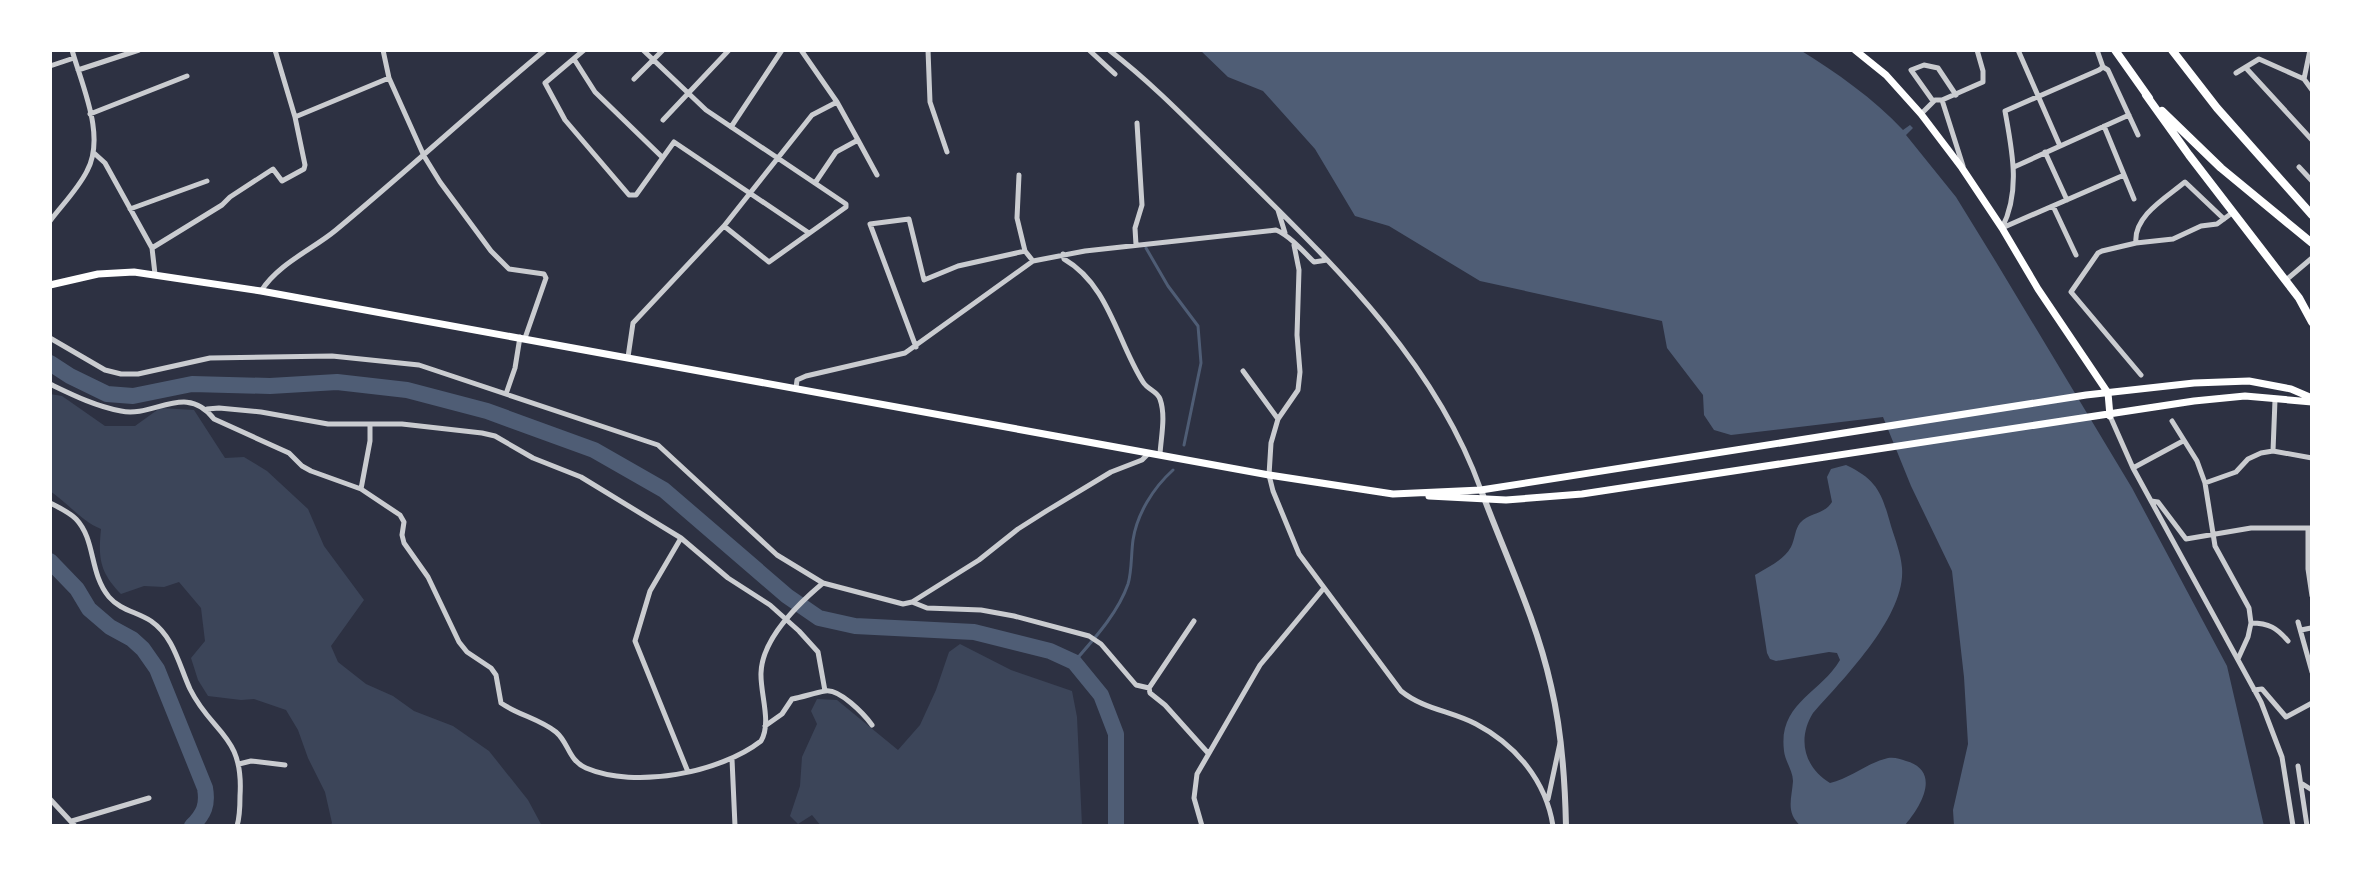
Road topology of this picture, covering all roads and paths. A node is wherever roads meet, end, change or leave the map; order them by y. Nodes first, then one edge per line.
1 (72, 50) edge
2 (139, 50) edge
3 (275, 50) edge
4 (383, 50) edge
5 (545, 50) edge
6 (584, 50) edge
7 (643, 50) edge
8 (663, 50) edge
9 (729, 50) edge
10 (782, 50) edge
11 (801, 50) edge
12 (928, 50) edge
13 (1089, 50) edge
14 (1109, 50) edge
15 (1855, 50) edge
16 (1977, 50) edge
17 (2018, 50) edge
18 (2097, 50) edge
19 (2115, 50) edge
20 (2172, 50) edge
21 (2310, 50) edge
22 (2254, 51) edge
23 (74, 58) junction
24 (574, 59) junction
25 (2259, 59) junction
26 (653, 60) junction
27 (50, 66) edge
28 (2103, 67) junction
29 (2246, 68) junction
30 (78, 70) junction
31 (2236, 73) dead end
32 (1115, 74) dead end
33 (187, 76) dead end
34 (389, 78) junction
35 (634, 79) dead end
36 (2304, 79) junction
37 (2311, 89) edge
38 (688, 93) junction
39 (1956, 95) junction
40 (2146, 95) junction
41 (2039, 97) junction
42 (1942, 100) junction
43 (1933, 101) junction
44 (837, 102) junction
45 (90, 114) junction
46 (1921, 114) junction
47 (2129, 115) junction
48 (295, 117) junction
49 (663, 120) dead end
50 (1137, 123) dead end
51 (2104, 126) junction
52 (731, 127) junction
53 (2138, 135) dead end
54 (858, 140) junction
55 (2312, 140) edge
56 (2060, 146) junction
57 (947, 152) dead end
58 (2045, 152) junction
59 (94, 153) junction
60 (424, 156) junction
61 (662, 157) junction
62 (776, 159) junction
63 (2014, 167) junction
64 (2299, 167) dead end
65 (1965, 172) junction
66 (877, 175) dead end
67 (1019, 175) dead end
68 (2124, 175) junction
69 (207, 181) dead end
70 (2312, 181) edge
71 (815, 183) junction
72 (750, 194) junction
73 (2134, 199) dead end
74 (2067, 200) junction
75 (2053, 206) junction
76 (130, 209) junction
77 (1278, 210) junction
78 (2232, 213) junction
79 (2312, 215) edge
80 (2224, 219) junction
81 (50, 221) edge
82 (724, 226) junction
83 (2002, 228) junction
84 (809, 233) junction
85 (1286, 234) junction
86 (2136, 243) junction
87 (2312, 243) edge
88 (1136, 245) junction
89 (1294, 245) junction
90 (152, 248) junction
91 (1025, 251) junction
92 (1063, 254) junction
93 (2076, 255) dead end
94 (2312, 258) edge
95 (1327, 260) junction
96 (1033, 261) junction
97 (155, 274) junction
98 (2285, 281) junction
99 (50, 285) edge
100 (261, 291) junction
101 (2312, 322) edge
102 (50, 338) edge
103 (522, 338) junction
104 (916, 347) junction
105 (628, 357) junction
106 (1243, 371) dead end
107 (2141, 375) dead end
108 (50, 384) edge
109 (796, 388) junction
110 (2108, 393) junction
111 (506, 394) junction
112 (2275, 400) junction
113 (2312, 400) edge
114 (207, 409) junction
115 (2110, 416) junction
116 (1278, 419) junction
117 (2172, 421) dead end
118 (370, 424) junction
119 (2183, 441) junction
120 (2273, 451) junction
121 (1149, 453) junction
122 (1160, 454) junction
123 (2312, 458) edge
124 (2133, 468) junction
125 (1269, 475) junction
126 (2205, 483) junction
127 (361, 489) junction
128 (1481, 490) junction
129 (1407, 494) junction
130 (1484, 499) junction
131 (2151, 501) junction
132 (50, 503) edge
133 (2310, 528) edge
134 (2214, 534) junction
135 (681, 538) junction
136 (821, 585) junction
137 (1324, 588) junction
138 (2312, 596) edge
139 (912, 602) junction
140 (788, 618) junction
141 (1194, 621) dead end
142 (2298, 622) dead end
143 (2251, 623) junction
144 (2311, 628) edge
145 (2301, 630) junction
146 (2288, 641) dead end
147 (2238, 659) junction
148 (2312, 672) edge
149 (1149, 688) junction
150 (2254, 690) junction
151 (825, 691) junction
152 (2312, 703) edge
153 (872, 725) dead end
154 (765, 726) junction
155 (1560, 742) junction
156 (1208, 753) junction
157 (732, 759) junction
158 (239, 764) junction
159 (285, 765) dead end
160 (2298, 766) dead end
161 (688, 772) junction
162 (2301, 783) junction
163 (2312, 790) edge
164 (149, 798) dead end
165 (50, 799) edge
166 (1548, 800) junction
167 (74, 824) edge
168 (237, 826) edge
169 (735, 826) edge
170 (1202, 826) edge
171 (1553, 826) edge
172 (1566, 826) edge
173 (2293, 826) edge
174 (2307, 826) edge

1 - 23 street
2 - 30 street
3 - 48 street
4 - 34 street
5 - 60 street
6 - 24 street
7 - 26 street
8 - 26 street
9 - 38 street
10 - 52 street
11 - 44 street
12 - 57 street
13 - 32 street
14 - 77 street
15 - 46 main road
16 - 39 street
17 - 41 street
18 - 28 street
19 - 40 main road
20 - 79 main road
21 - 36 street
22 - 25 street
23 - 27 street
23 - 30 street
24 - 61 street
24 - 61 street
25 - 29 street
25 - 36 street
26 - 35 street
26 - 38 street
28 - 41 street
28 - 47 street
29 - 31 street
29 - 55 street
30 - 45 street
33 - 45 street
34 - 48 street
34 - 60 street
36 - 37 street
38 - 49 street
38 - 52 street
39 - 42 street
39 - 43 street
40 - 78 main road
40 - 87 main road
41 - 56 street
41 - 63 street
42 - 43 street
42 - 65 street
43 - 46 street
44 - 54 street
44 - 62 street
45 - 59 street
46 - 65 main road
47 - 51 street
47 - 53 street
48 - 90 street
50 - 88 street
51 - 56 street
51 - 68 street
52 - 62 street
54 - 66 street
54 - 71 street
56 - 58 street
58 - 63 street
58 - 74 street
59 - 76 street
59 - 81 street
60 - 100 street
60 - 103 street
61 - 72 street
62 - 71 street
62 - 72 street
63 - 83 street
64 - 70 street
65 - 83 main road
67 - 91 street
68 - 73 street
68 - 74 street
69 - 76 street
71 - 84 street
72 - 82 street
72 - 84 street
74 - 75 street
75 - 83 street
75 - 93 street
76 - 90 street
77 - 85 street
77 - 95 street
78 - 80 street
78 - 98 main road
80 - 86 street
80 - 86 street
82 - 84 street
82 - 105 street
83 - 110 main road
85 - 88 street
85 - 89 street
86 - 107 street
88 - 92 street
89 - 95 street
89 - 116 street
90 - 97 street
91 - 96 street
91 - 104 street
92 - 96 street
92 - 122 street
94 - 98 street
95 - 128 street
96 - 104 street
97 - 99 main road
97 - 100 main road
98 - 101 main road
100 - 103 main road
102 - 111 street
103 - 105 main road
103 - 111 street
104 - 109 street
105 - 109 main road
106 - 116 street
108 - 114 street
109 - 121 main road
110 - 113 main road
110 - 115 main road
110 - 128 main road
111 - 136 street
112 - 113 main road
112 - 115 main road
112 - 120 street
114 - 118 street
114 - 127 street
115 - 124 street
115 - 130 main road
116 - 125 street
117 - 119 street
118 - 127 street
118 - 135 street
119 - 124 street
119 - 126 street
120 - 123 street
120 - 126 street
121 - 122 main road
121 - 139 street
122 - 125 main road
124 - 131 street
125 - 129 main road
125 - 137 street
126 - 134 street
127 - 161 street
128 - 129 main road
128 - 130 street
129 - 130 main road
130 - 155 street
131 - 134 street
131 - 147 street
132 - 158 street
133 - 134 street
133 - 138 street
134 - 143 street
135 - 140 street
135 - 161 street
136 - 139 street
136 - 140 street
137 - 156 street
137 - 166 street
139 - 149 street
140 - 151 street
140 - 154 street
141 - 149 street
142 - 145 street
143 - 146 street
143 - 147 street
144 - 145 street
145 - 148 street
147 - 150 street
149 - 156 street
150 - 152 street
150 - 173 street
151 - 153 street
151 - 154 street
154 - 157 street
155 - 166 street
155 - 172 street
156 - 170 street
157 - 161 street
157 - 169 street
158 - 159 street
158 - 168 street
160 - 162 street
162 - 163 street
162 - 174 street
164 - 167 street
165 - 167 street
166 - 171 street

